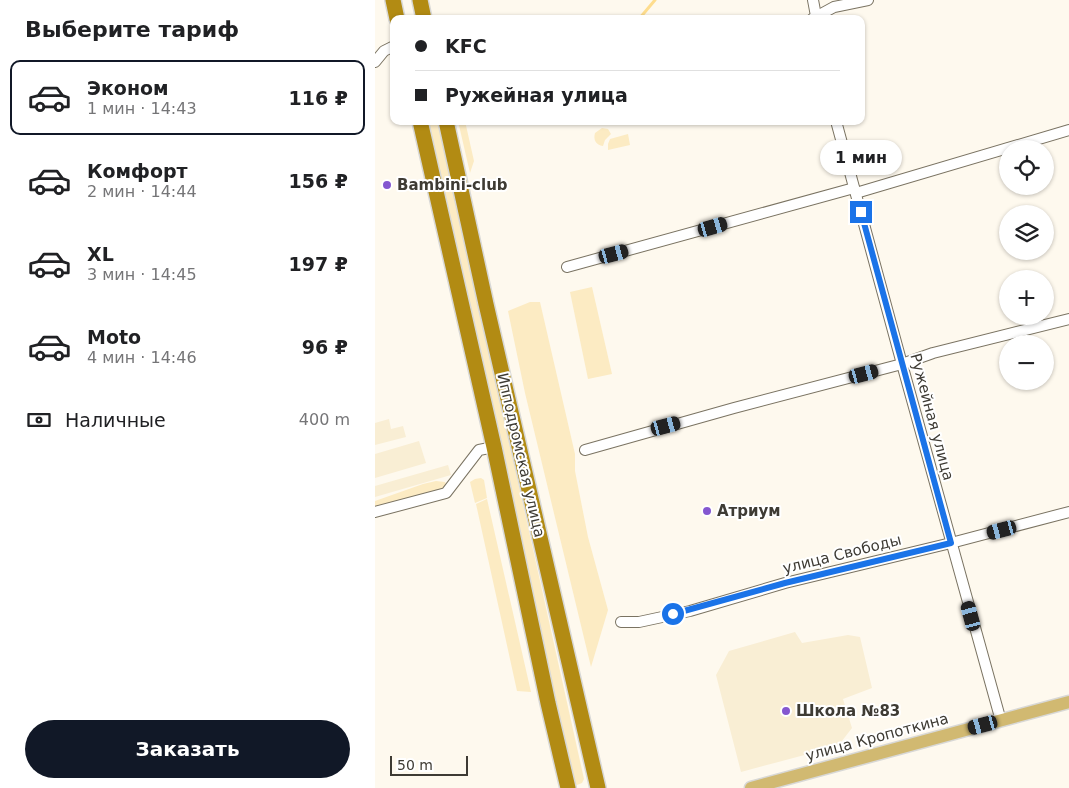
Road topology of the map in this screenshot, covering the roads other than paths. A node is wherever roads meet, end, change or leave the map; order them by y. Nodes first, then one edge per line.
1 (393, 0) edge
2 (420, 0) edge
3 (813, 0) edge
4 (868, 0) edge
5 (396, 15) edge
6 (423, 15) edge
7 (814, 15) edge
8 (818, 15) edge
9 (390, 48) edge
10 (375, 62) edge
11 (421, 125) edge
12 (447, 125) edge
13 (837, 125) edge
14 (1069, 130) edge
15 (855, 190) junction
16 (567, 266) dead end
17 (1069, 319) edge
18 (902, 364) junction
19 (494, 447) junction
20 (585, 450) dead end
21 (375, 512) edge
22 (1069, 512) edge
23 (951, 543) junction
24 (621, 622) dead end
25 (1069, 702) edge
26 (1001, 721) junction
27 (568, 788) edge
28 (598, 788) edge
29 (751, 788) edge

1 - 5 highway
2 - 6 highway
3 - 7 street
4 - 8 street
9 - 10 street
11 - 19 highway, Ипподромская улица
12 - 28 highway, Ипподромская улица
13 - 15 street, Ружейная улица
14 - 15 street
15 - 16 street
15 - 18 street, Ружейная улица
17 - 18 street
18 - 20 street
18 - 23 street, Ружейная улица
19 - 21 street
19 - 27 highway, Ипподромская улица
22 - 23 street, улица Свободы
23 - 24 street, улица Свободы
23 - 26 street, Ружейная улица
25 - 26 main road, улица Кропоткина
26 - 29 main road, улица Кропоткина

